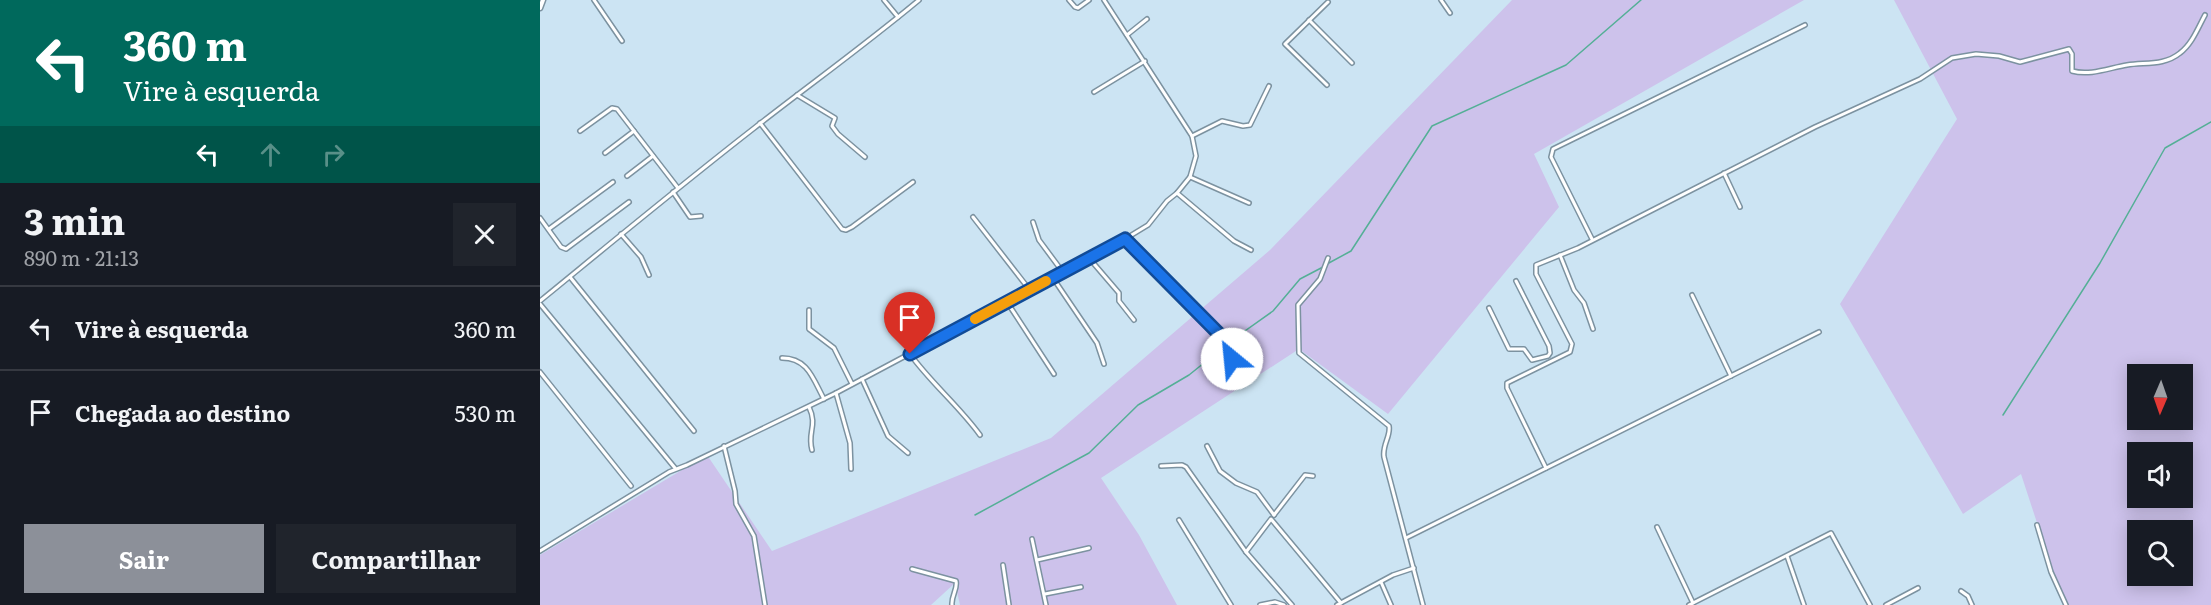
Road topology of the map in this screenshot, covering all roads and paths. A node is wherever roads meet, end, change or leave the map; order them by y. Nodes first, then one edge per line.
1 (542, 0) edge
2 (594, 0) edge
3 (884, 0) edge
4 (919, 0) edge
5 (1069, 0) edge
6 (1089, 0) edge
7 (1104, 0) edge
8 (1441, 0) edge
9 (1328, 1) edge
10 (1331, 6) dead end
11 (540, 9) edge
12 (1450, 13) dead end
13 (2205, 15) dead end
14 (898, 18) junction
15 (1147, 19) dead end
16 (1309, 20) junction
17 (1805, 25) dead end
18 (1126, 35) junction
19 (622, 41) dead end
20 (1145, 61) junction
21 (1352, 63) dead end
22 (1327, 85) dead end
23 (1269, 86) dead end
24 (1094, 92) dead end
25 (797, 95) junction
26 (760, 123) junction
27 (580, 131) dead end
28 (634, 131) junction
29 (1192, 136) junction
30 (605, 153) dead end
31 (653, 156) junction
32 (865, 157) dead end
33 (1724, 173) junction
34 (627, 176) dead end
35 (1190, 177) junction
36 (613, 182) dead end
37 (913, 182) dead end
38 (678, 188) junction
39 (673, 192) junction
40 (1177, 194) junction
41 (629, 202) dead end
42 (1249, 203) dead end
43 (1740, 207) dead end
44 (701, 216) dead end
45 (973, 217) dead end
46 (540, 218) edge
47 (1033, 222) dead end
48 (549, 230) junction
49 (621, 234) junction
50 (1125, 239) junction
51 (1592, 239) junction
52 (1251, 250) dead end
53 (1560, 255) junction
54 (1089, 258) junction
55 (1328, 258) dead end
56 (1063, 272) junction
57 (649, 275) dead end
58 (570, 277) junction
59 (1053, 278) junction
60 (1516, 281) dead end
61 (1029, 290) junction
62 (1692, 295) dead end
63 (540, 302) edge
64 (1007, 302) junction
65 (1489, 308) dead end
66 (809, 310) dead end
67 (1134, 320) dead end
68 (1593, 329) dead end
69 (1819, 332) dead end
70 (910, 354) junction
71 (782, 358) dead end
72 (1532, 360) junction
73 (1104, 364) dead end
74 (1537, 369) junction
75 (540, 372) edge
76 (1223, 372) dead end
77 (1054, 374) dead end
78 (1731, 376) junction
79 (862, 379) junction
80 (852, 384) junction
81 (836, 393) junction
82 (824, 399) junction
83 (809, 407) junction
84 (694, 431) dead end
85 (980, 435) dead end
86 (724, 446) junction
87 (1206, 446) dead end
88 (812, 450) dead end
89 (908, 453) dead end
90 (1161, 466) dead end
91 (675, 468) junction
92 (1546, 468) junction
93 (851, 469) dead end
94 (1313, 476) dead end
95 (631, 486) dead end
96 (1272, 517) junction
97 (1179, 520) dead end
98 (2037, 525) dead end
99 (1657, 527) dead end
100 (1406, 538) junction
101 (1032, 539) dead end
102 (1089, 548) dead end
103 (540, 551) edge
104 (1246, 552) junction
105 (1787, 555) junction
106 (1037, 560) junction
107 (1003, 565) dead end
108 (1414, 568) junction
109 (912, 569) dead end
110 (1381, 582) junction
111 (1081, 587) dead end
112 (1918, 588) dead end
113 (1962, 591) dead end
114 (1044, 594) junction
115 (1694, 603) junction
116 (1339, 604) edge
117 (765, 605) edge
118 (952, 605) edge
119 (1009, 605) edge
120 (1046, 605) edge
121 (1231, 605) edge
122 (1260, 605) edge
123 (1284, 605) edge
124 (1292, 605) edge
125 (1391, 605) edge
126 (1424, 605) edge
127 (1689, 605) edge
128 (1804, 605) edge
129 (1870, 605) edge
130 (1886, 605) edge
131 (1972, 605) edge
132 (2066, 605) edge

1 - 11 main road
2 - 19 street
3 - 14 street
4 - 14 street
5 - 6 street
7 - 18 street
8 - 12 street
9 - 10 street
9 - 16 street
13 - 33 street
14 - 25 street
15 - 18 street
16 - 21 street
16 - 22 street
17 - 51 street
18 - 20 street
20 - 24 street
20 - 29 street
23 - 29 street
25 - 26 street
25 - 32 street
26 - 37 street
26 - 38 street
27 - 28 street
28 - 30 street
28 - 31 street
29 - 35 street
31 - 34 street
31 - 38 street
33 - 43 street
33 - 51 street
35 - 40 street
35 - 42 street
36 - 48 street
38 - 39 street
39 - 44 street
39 - 49 street
40 - 50 street
40 - 52 street
41 - 48 street
45 - 61 street
46 - 48 street
47 - 56 street
49 - 57 street
49 - 58 street
50 - 54 street
50 - 76 street
51 - 53 street
53 - 68 street
53 - 74 street
54 - 56 street
54 - 67 street
55 - 100 street
56 - 59 street
58 - 63 street
58 - 84 street
59 - 61 street
59 - 73 street
60 - 72 street
61 - 64 street
62 - 78 street
63 - 91 street
64 - 70 street
64 - 77 street
65 - 72 street
66 - 80 street
69 - 78 street
70 - 79 street
70 - 85 street
71 - 82 street
72 - 74 street
74 - 92 street
75 - 95 street
78 - 92 street
79 - 80 street
79 - 89 street
80 - 81 street
81 - 82 street
81 - 93 street
82 - 83 street
83 - 86 street
83 - 88 street
86 - 91 street
86 - 117 street
87 - 96 street
90 - 104 street
91 - 103 street
92 - 100 street
94 - 96 street
96 - 104 street
96 - 116 street
97 - 121 street
98 - 132 street
99 - 115 street
100 - 108 street
101 - 106 street
102 - 106 street
104 - 124 street
105 - 115 street
105 - 128 street
105 - 129 street
106 - 114 street
107 - 119 street
108 - 110 street
108 - 126 street
109 - 118 street
110 - 116 street
110 - 125 street
111 - 114 street
112 - 130 street
113 - 131 street
114 - 120 street
115 - 127 street
122 - 123 street

